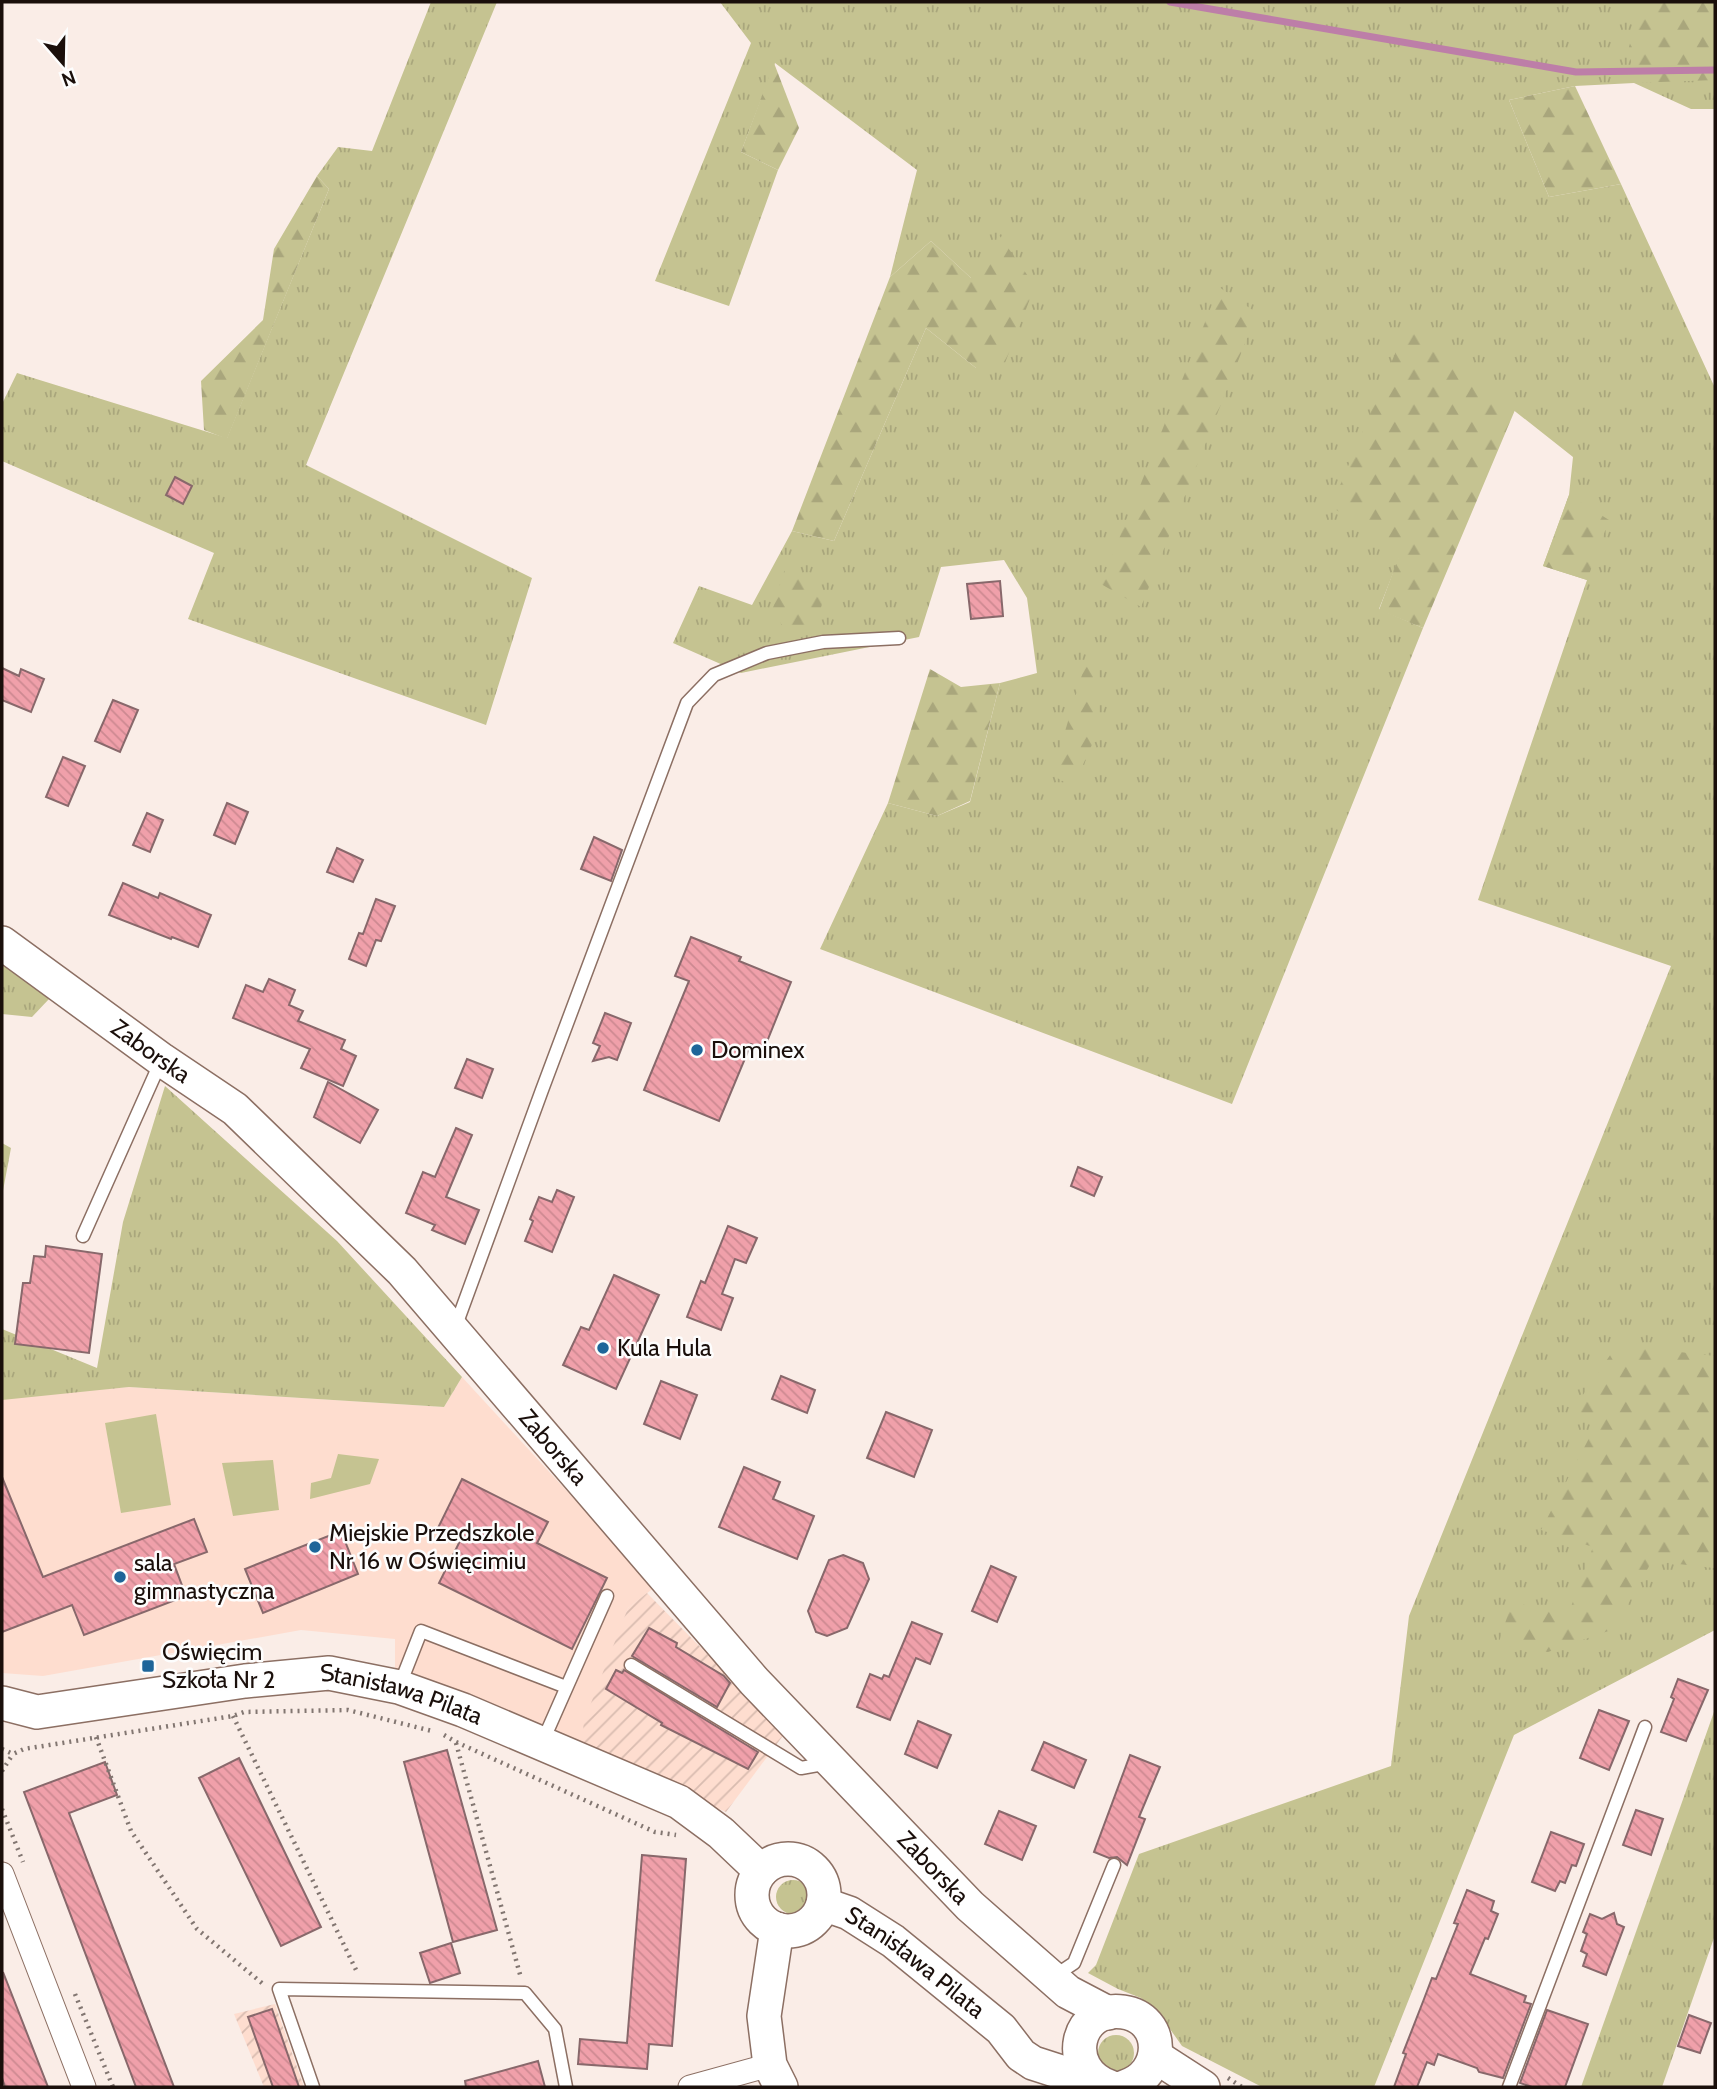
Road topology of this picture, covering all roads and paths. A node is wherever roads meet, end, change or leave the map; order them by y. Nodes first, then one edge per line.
1 (899, 638) dead end
2 (2, 943) edge
3 (162, 1060) junction
4 (83, 1236) dead end
5 (454, 1332) junction
6 (607, 1596) dead end
7 (631, 1665) dead end
8 (566, 1687) junction
9 (399, 1688) junction
10 (2, 1703) edge
11 (233, 1716) junction
12 (1645, 1727) dead end
13 (96, 1737) junction
14 (456, 1742) junction
15 (542, 1744) junction
16 (2, 1749) edge
17 (13, 1754) junction
18 (832, 1763) junction
19 (2, 1771) edge
20 (686, 1840) dead end
21 (1114, 1865) dead end
22 (2, 1874) edge
23 (751, 1877) junction
24 (823, 1904) junction
25 (764, 1933) junction
26 (1060, 1985) junction
27 (279, 1989) junction
28 (366, 1990) junction
29 (525, 1993) junction
30 (1094, 2051) edge
31 (776, 2076) edge
32 (1148, 2077) edge
33 (84, 2087) edge
34 (313, 2087) edge
35 (566, 2087) edge
36 (690, 2087) edge
37 (1203, 2087) edge
38 (1509, 2087) edge

1 - 5 lane
2 - 3 street, Zaborska
3 - 4 lane
3 - 5 street, Zaborska
5 - 18 street, Zaborska
6 - 8 lane
7 - 18 lane
8 - 9 lane
8 - 15 lane
9 - 10 street, Stanisława Pilata
9 - 15 street, Stanisława Pilata
11 - 13 path
11 - 14 path
11 - 28 path
12 - 38 lane
13 - 17 path
13 - 27 path
14 - 20 path
14 - 29 path
15 - 23 street, Stanisława Pilata
16 - 17 path
17 - 19 path
18 - 26 street, Zaborska
21 - 26 lane
22 - 33 street
23 - 24 street
23 - 25 street
23 - 25 path
24 - 25 street
24 - 30 street, Stanisława Pilata
25 - 31 street
26 - 30 street, Zaborska
27 - 28 lane
27 - 34 lane
28 - 29 lane
29 - 35 lane
30 - 32 street
31 - 36 street
32 - 37 street

